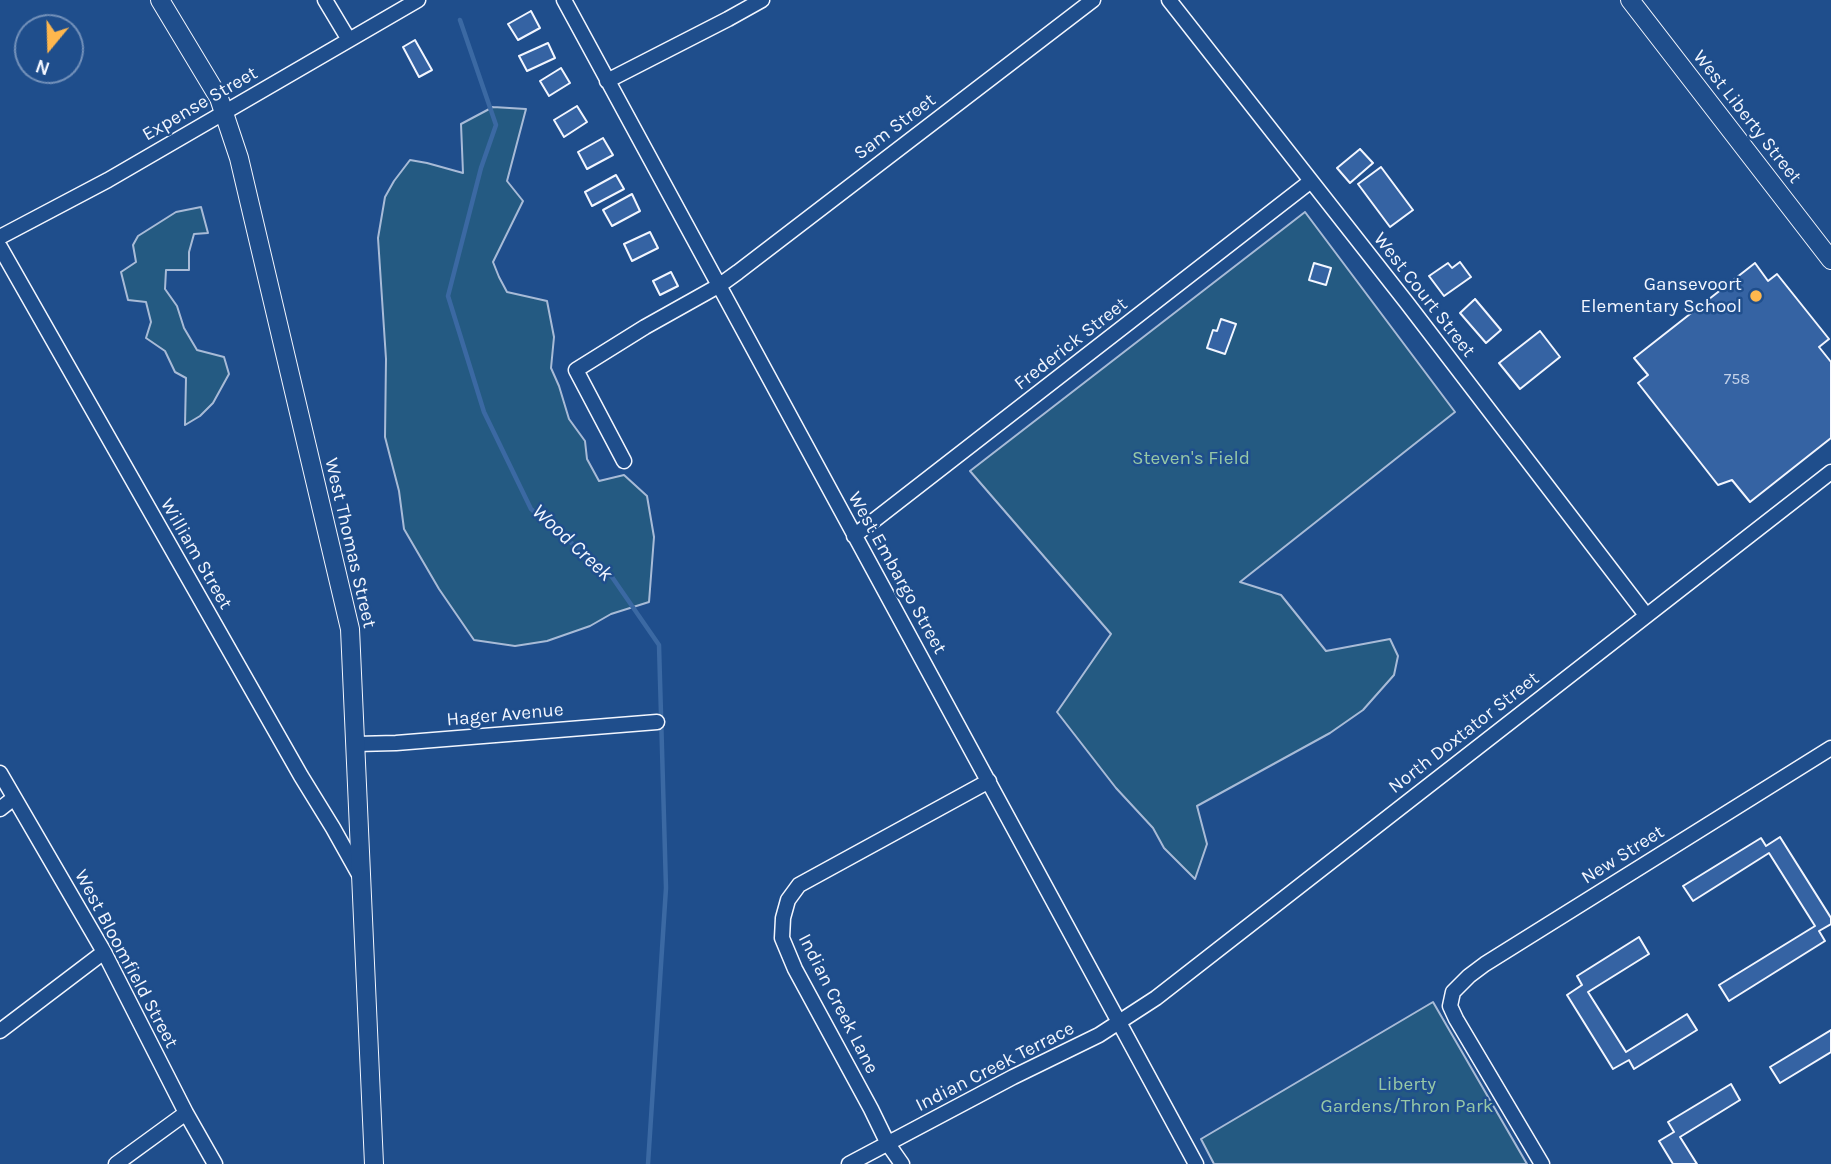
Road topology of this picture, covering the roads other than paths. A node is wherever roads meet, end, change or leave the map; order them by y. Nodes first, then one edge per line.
1 (160, 0) edge
2 (325, 0) edge
3 (418, 0) edge
4 (564, 0) edge
5 (762, 0) edge
6 (1093, 0) edge
7 (1169, 0) edge
8 (1630, 0) edge
9 (349, 40) junction
10 (607, 80) junction
11 (224, 111) junction
12 (1311, 181) junction
13 (0, 237) edge
14 (0, 247) edge
15 (1831, 260) edge
16 (720, 285) junction
17 (624, 461) dead end
18 (1831, 472) edge
19 (854, 536) junction
20 (1646, 615) junction
21 (657, 722) dead end
22 (356, 744) junction
23 (1831, 748) edge
24 (0, 773) edge
25 (989, 781) junction
26 (14, 798) junction
27 (0, 809) edge
28 (361, 878) junction
29 (104, 952) junction
30 (1119, 1023) junction
31 (0, 1031) edge
32 (186, 1113) junction
33 (888, 1144) junction
34 (116, 1164) edge
35 (215, 1164) edge
36 (374, 1164) edge
37 (849, 1164) edge
38 (902, 1164) edge
39 (1196, 1164) edge
40 (1542, 1164) edge

1 - 11 street, West Thomas Street
2 - 9 street
3 - 9 street, Expense Street
4 - 10 street, West Embargo Street
5 - 10 street
6 - 16 street, Sam Street
7 - 12 street, West Court Street
8 - 15 street, West Liberty Street
9 - 11 street, Expense Street
10 - 16 street, West Embargo Street
11 - 13 street, Expense Street
11 - 22 street, West Thomas Street
12 - 19 street, Frederick Street
12 - 20 street, West Court Street
14 - 28 street, William Street
16 - 17 street, Sam Street
16 - 19 street, West Embargo Street
18 - 20 street, North Doxtator Street
19 - 25 street, West Embargo Street
20 - 30 street, North Doxtator Street
21 - 22 street, Hager Avenue
22 - 28 street, West Thomas Street
23 - 40 street, New Street
24 - 26 street, West Bloomfield Street
25 - 30 street, West Embargo Street
25 - 33 street, Indian Creek Lane
26 - 27 street
26 - 29 street, West Bloomfield Street
28 - 36 street, West Thomas Street
29 - 31 street
29 - 32 street, West Bloomfield Street
30 - 33 street, Indian Creek Terrace
30 - 39 street, West Embargo Street
32 - 34 street
32 - 35 street, West Bloomfield Street
33 - 37 street, Indian Creek Terrace
33 - 38 street

